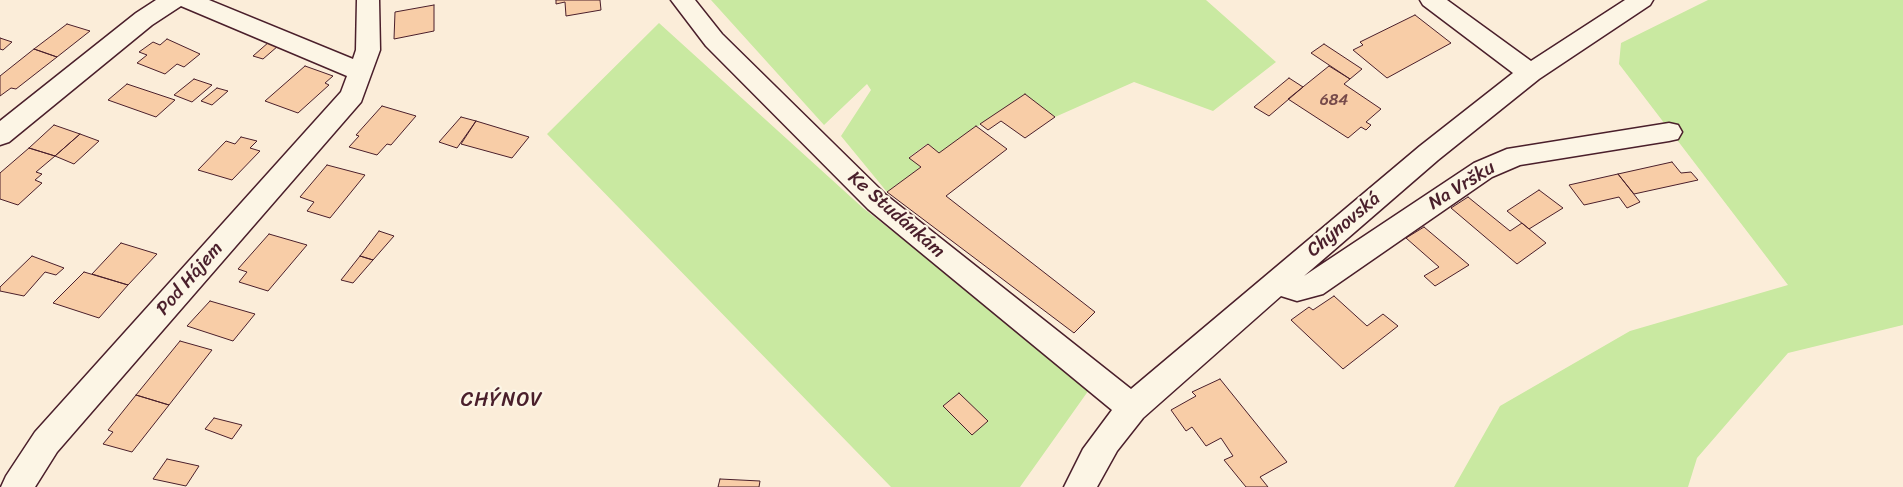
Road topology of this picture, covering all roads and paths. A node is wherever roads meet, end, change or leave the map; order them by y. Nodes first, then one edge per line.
1 (173, 0) edge
2 (188, 0) edge
3 (368, 0) edge
4 (682, 0) edge
5 (1431, 0) edge
6 (1642, 0) edge
7 (360, 72) junction
8 (1530, 74) junction
9 (1669, 132) dead end
10 (0, 135) edge
11 (1277, 282) junction
12 (1132, 408) junction
13 (17, 487) edge
14 (1080, 487) edge

1 - 10 street
2 - 7 street
3 - 7 street, Pod Hájem
4 - 12 street, Ke Studánkám
5 - 8 street
6 - 8 street, Chýnovská
7 - 13 street, Pod Hájem
8 - 11 street, Chýnovská
9 - 11 street, Na Vršku
11 - 12 street, Chýnovská
12 - 14 street, Chýnovská

